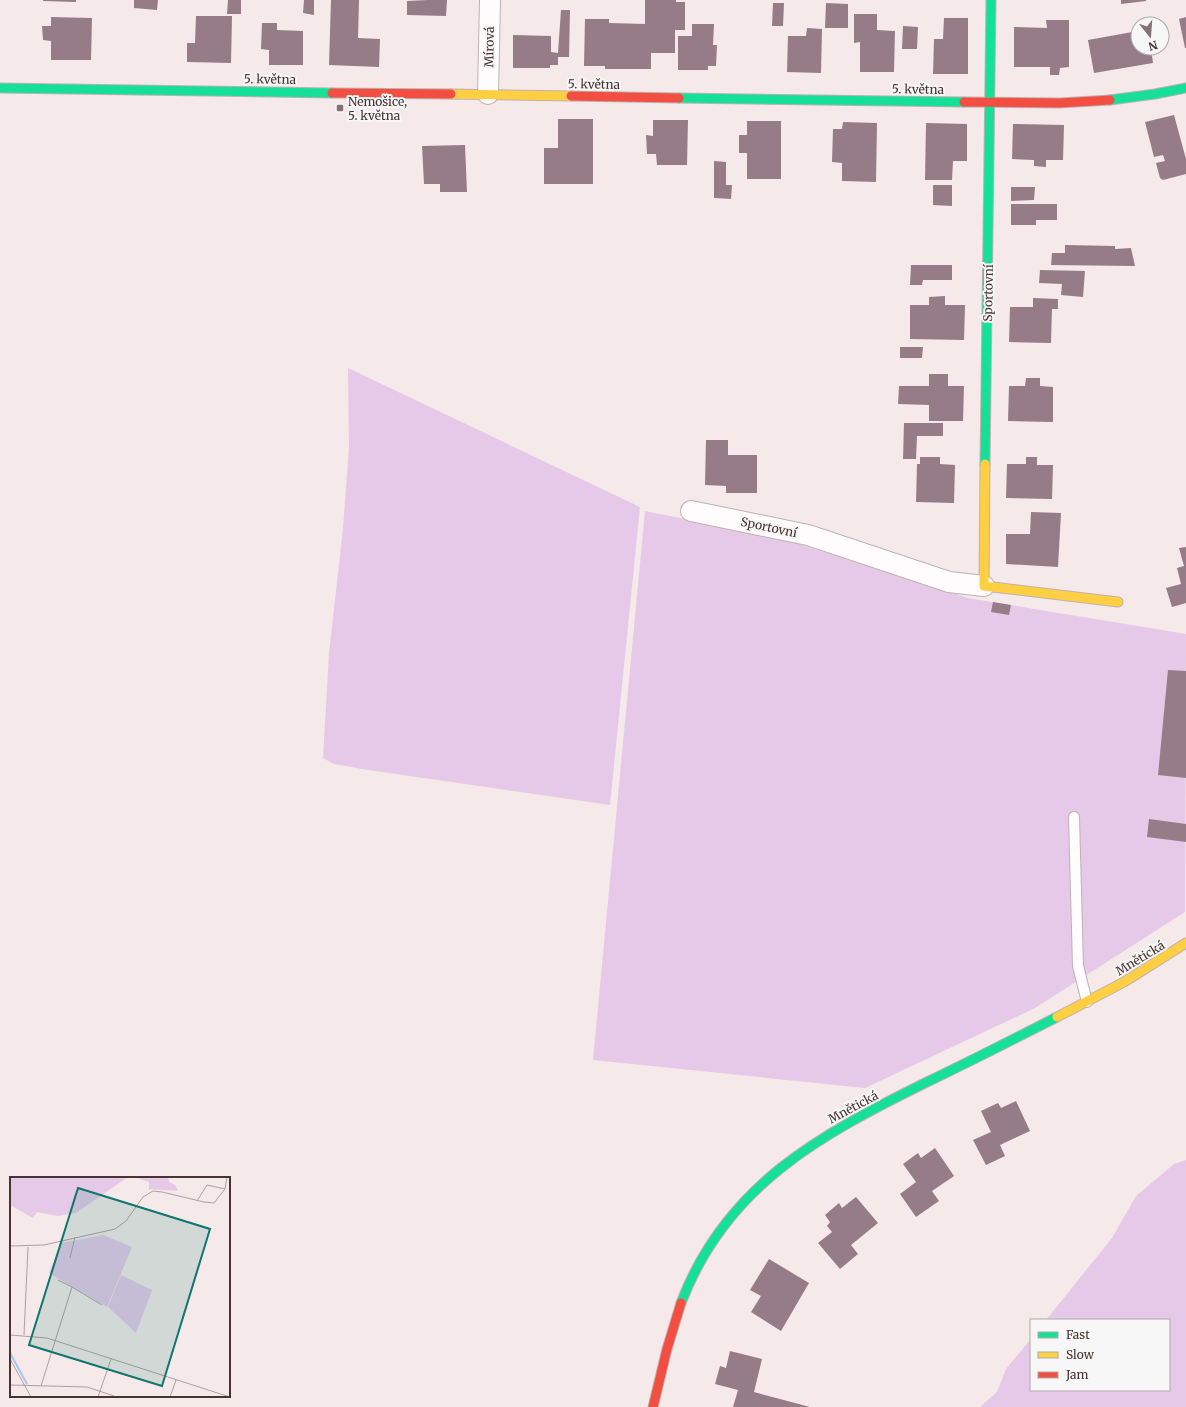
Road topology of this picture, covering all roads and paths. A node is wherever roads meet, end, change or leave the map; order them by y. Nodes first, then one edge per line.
1 (490, 0) edge
2 (991, 0) edge
3 (0, 88) edge
4 (1186, 88) edge
5 (488, 94) junction
6 (990, 102) junction
7 (690, 511) dead end
8 (984, 586) junction
9 (1118, 602) dead end
10 (1074, 817) dead end
11 (1186, 944) edge
12 (1087, 1002) junction
13 (653, 1407) edge

1 - 5 street, Mírová
2 - 6 street, Sportovní
3 - 5 street, 5. května
4 - 6 street, 5. května
5 - 6 street, 5. května
6 - 8 street, Sportovní
7 - 8 street, Sportovní
8 - 9 street, Sportovní
10 - 12 lane
11 - 12 street, Mnětická
12 - 13 street, Mnětická

